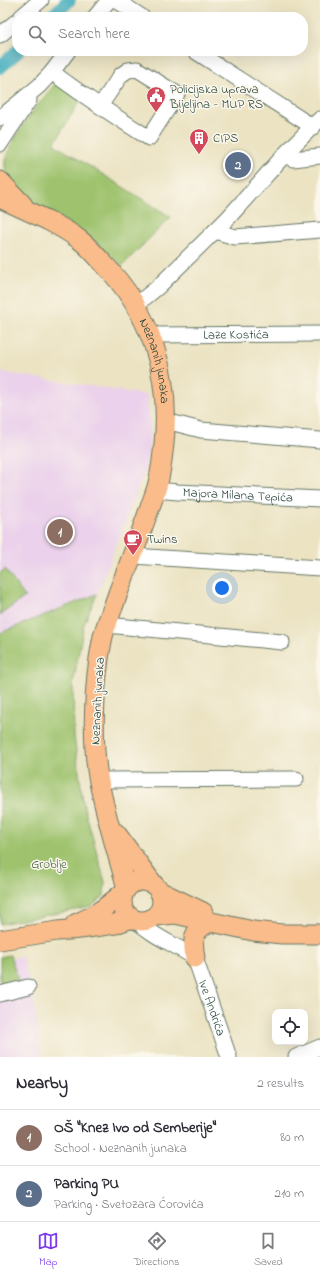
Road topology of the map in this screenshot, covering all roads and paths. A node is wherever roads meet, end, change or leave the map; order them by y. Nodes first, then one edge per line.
1 (41, 0) edge
2 (109, 0) edge
3 (116, 0) edge
4 (27, 12) edge
5 (99, 12) edge
6 (134, 12) edge
7 (12, 25) edge
8 (0, 36) edge
9 (64, 56) edge
10 (203, 56) edge
11 (52, 72) junction
12 (39, 86) junction
13 (100, 106) junction
14 (0, 118) edge
15 (316, 123) edge
16 (0, 144) edge
17 (285, 155) junction
18 (320, 156) edge
19 (0, 181) edge
20 (0, 198) edge
21 (31, 213) junction
22 (320, 230) edge
23 (215, 231) junction
24 (136, 305) junction
25 (320, 334) edge
26 (151, 335) junction
27 (166, 422) junction
28 (320, 440) edge
29 (156, 490) junction
30 (320, 499) edge
31 (133, 556) junction
32 (320, 568) edge
33 (107, 625) junction
34 (282, 642) dead end
35 (296, 778) dead end
36 (99, 780) junction
37 (110, 824) junction
38 (156, 888) junction
39 (125, 890) junction
40 (143, 918) junction
41 (210, 922) junction
42 (235, 927) junction
43 (57, 931) junction
44 (320, 934) edge
45 (0, 940) edge
46 (195, 958) junction
47 (28, 987) dead end
48 (0, 994) edge
49 (320, 1047) edge
50 (229, 1057) edge
51 (296, 1057) edge

1 - 4 street
2 - 5 street
3 - 6 street
7 - 8 street
9 - 11 street
10 - 15 street
11 - 12 street
11 - 13 street
12 - 14 street
12 - 16 street
13 - 13 street
15 - 17 street
17 - 18 street
17 - 23 street
19 - 21 main road
20 - 21 main road, Neznanih junaka
21 - 24 main road, Neznanih junaka
22 - 23 street
23 - 24 street
24 - 26 main road, Neznanih junaka
25 - 26 street, Laze Kostića
26 - 27 main road, Neznanih junaka
27 - 28 street
27 - 29 main road, Neznanih junaka
29 - 30 street, Majora Milana Tepića
29 - 31 main road, Neznanih junaka
31 - 32 street
31 - 33 main road, Neznanih junaka
33 - 34 street
33 - 36 main road, Neznanih junaka
35 - 36 street
36 - 37 main road, Neznanih junaka
37 - 38 main road
37 - 39 main road, Neznanih junaka
38 - 39 main road
38 - 40 main road
38 - 42 main road
39 - 40 main road
39 - 43 main road
40 - 41 main road
40 - 43 main road
40 - 46 street
41 - 42 main road
41 - 46 main road
42 - 44 main road
43 - 45 main road
46 - 50 street, Ive Andrića
47 - 48 street
49 - 51 street

